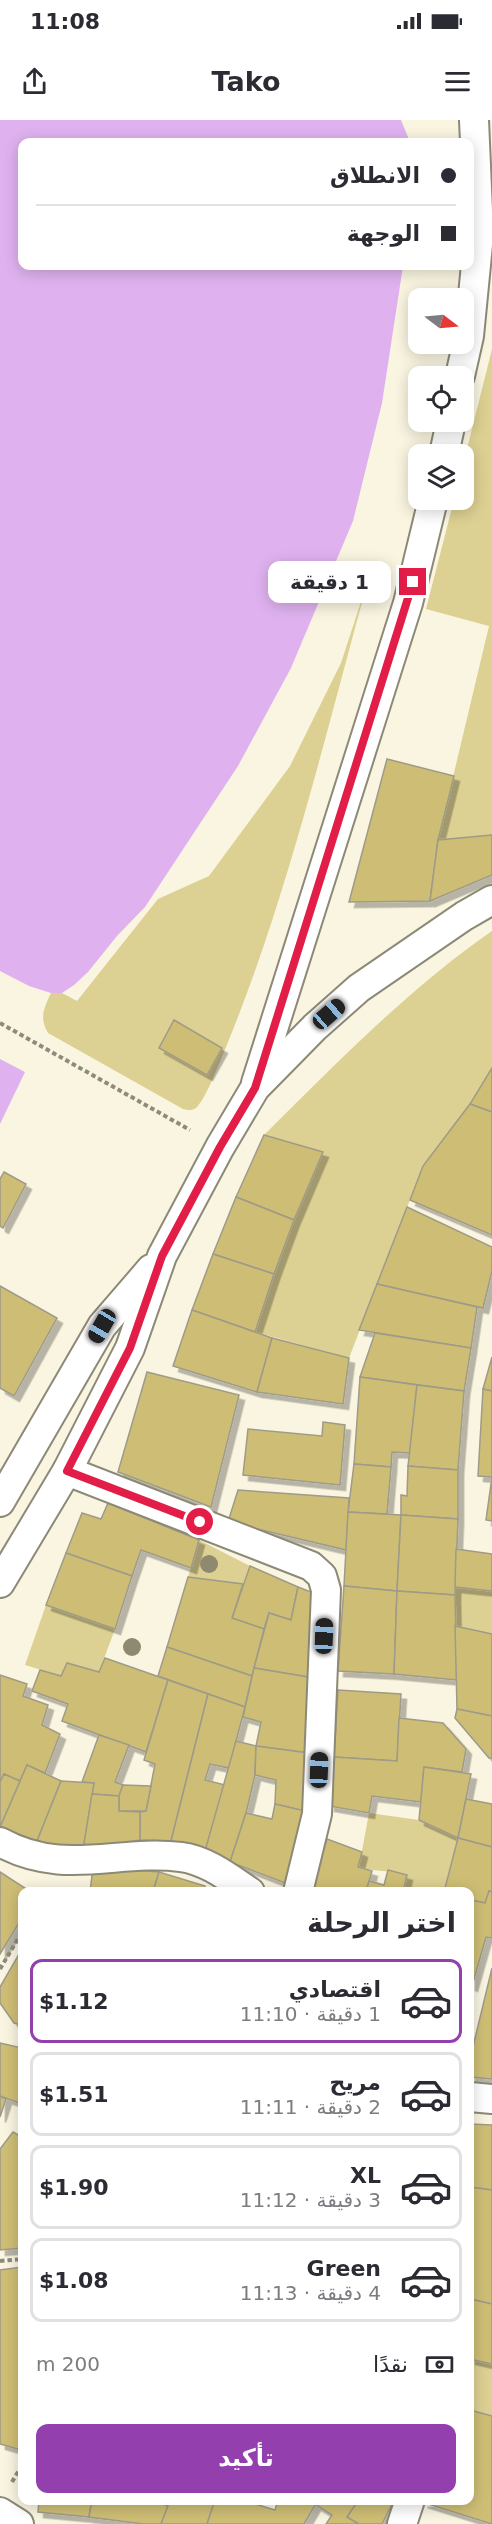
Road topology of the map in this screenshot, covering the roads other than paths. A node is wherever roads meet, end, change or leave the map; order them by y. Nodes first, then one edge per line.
1 (474, 120) edge
2 (462, 366) edge
3 (431, 510) edge
4 (492, 900) edge
5 (255, 1088) junction
6 (162, 1256) junction
7 (67, 1471) junction
8 (0, 1502) edge
9 (0, 1583) edge
10 (0, 1842) edge
11 (242, 1887) edge
12 (299, 1887) edge
13 (474, 2097) edge
14 (492, 2099) edge
15 (408, 2505) edge
16 (0, 2512) edge
17 (19, 2524) edge
18 (402, 2524) edge

1 - 2 street
3 - 5 street
4 - 5 street
5 - 6 street
6 - 7 street
6 - 8 street
7 - 9 street
7 - 12 street
10 - 11 street
13 - 14 street
15 - 18 street
16 - 17 street

